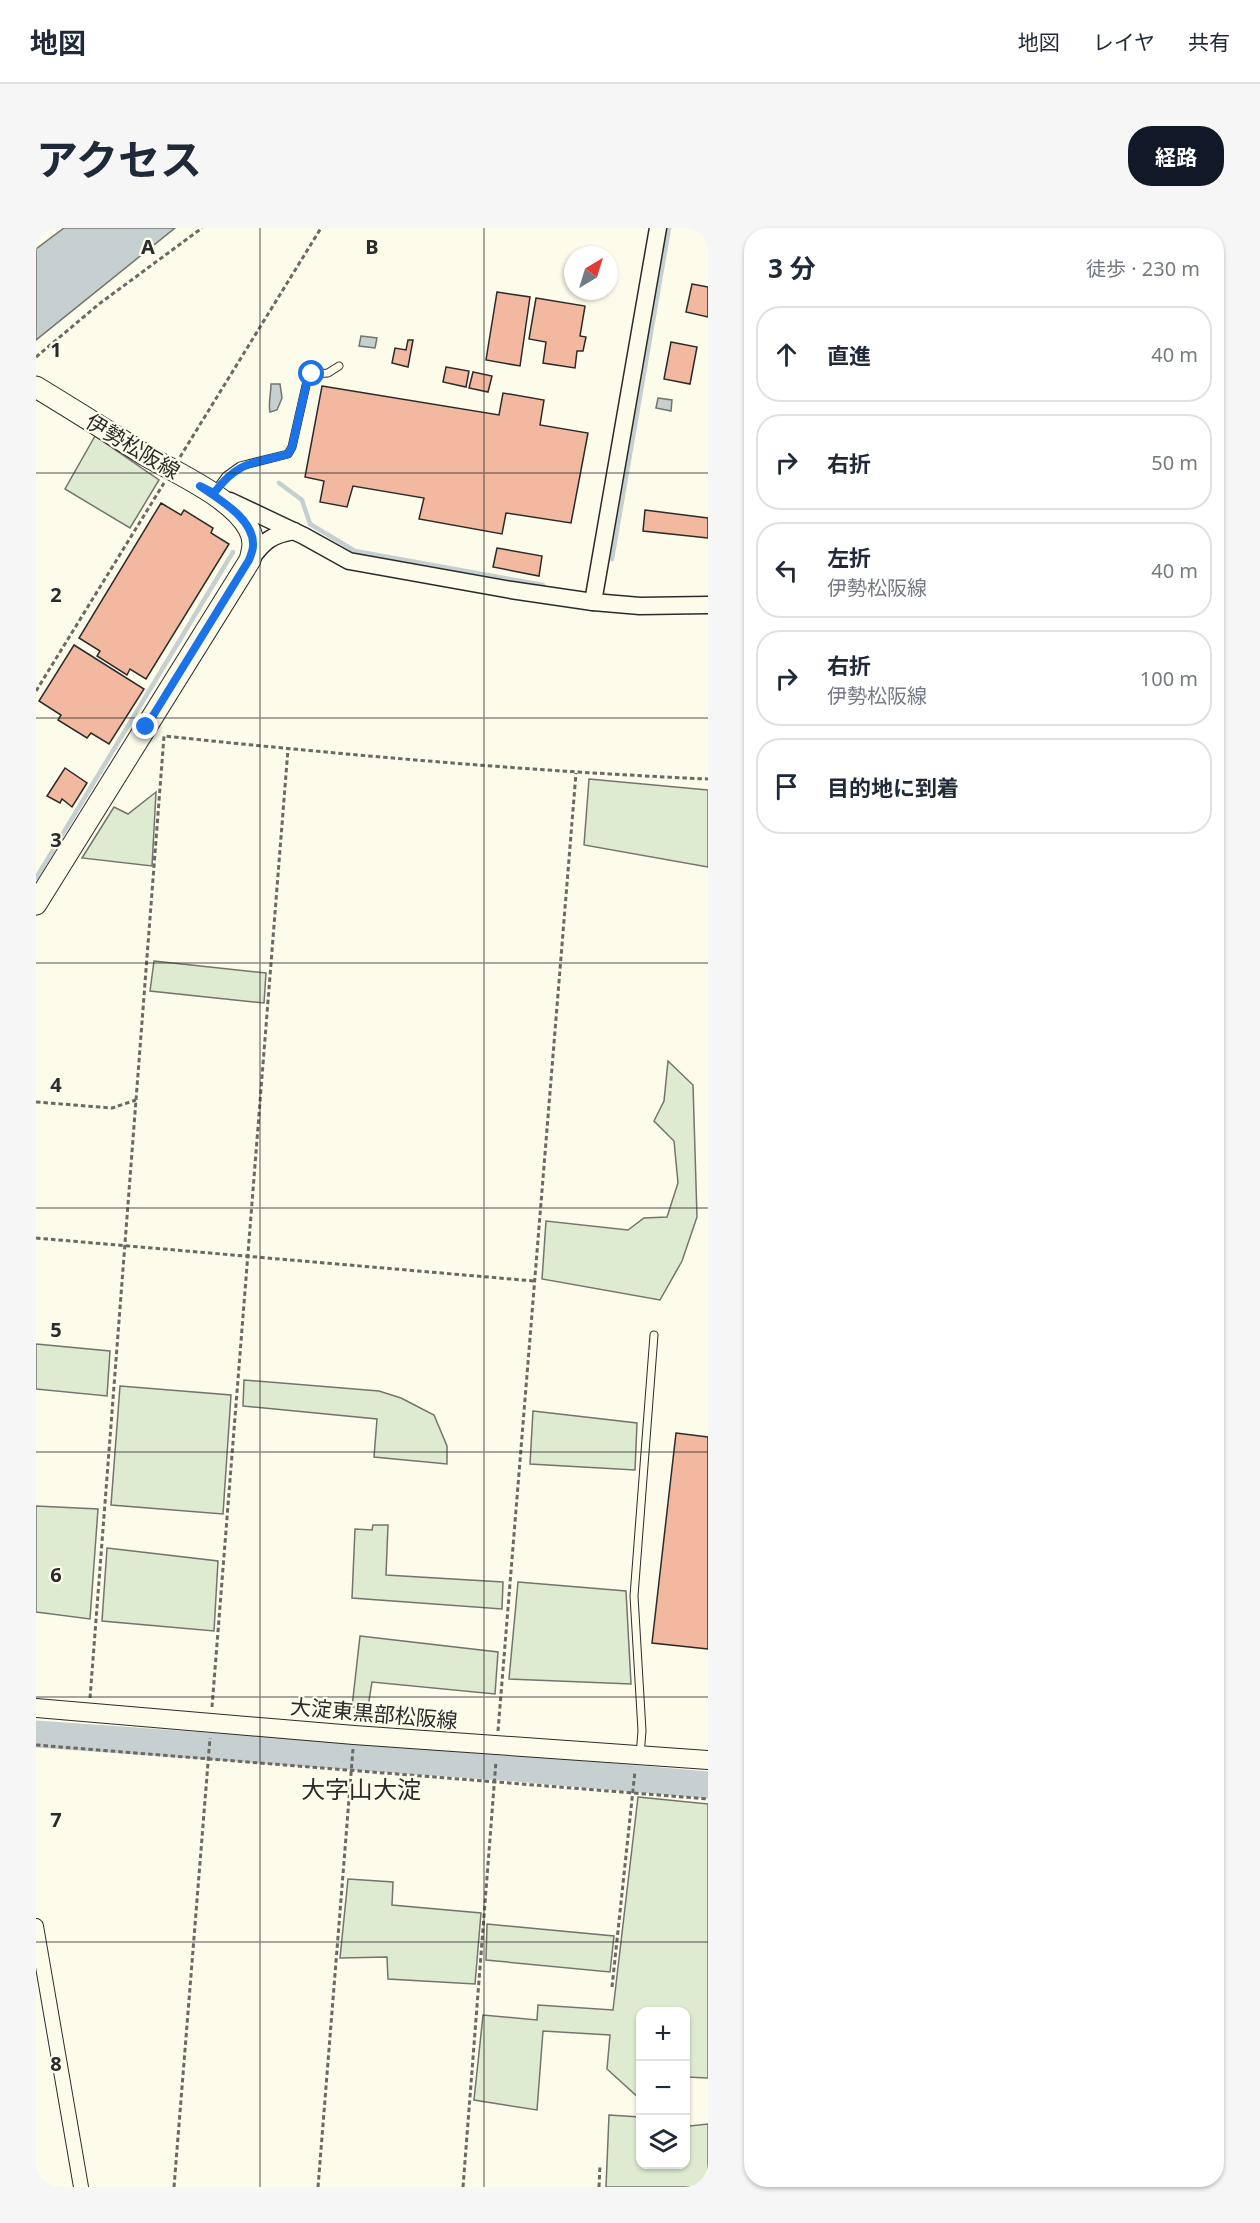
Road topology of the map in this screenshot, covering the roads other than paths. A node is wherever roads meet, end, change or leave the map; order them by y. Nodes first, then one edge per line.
1 (658, 228) edge
2 (339, 366) dead end
3 (36, 387) edge
4 (207, 489) junction
5 (294, 531) junction
6 (249, 560) junction
7 (593, 602) junction
8 (708, 605) edge
9 (36, 904) edge
10 (654, 1335) dead end
11 (36, 1708) edge
12 (708, 1760) edge
13 (638, 1762) junction
14 (36, 1926) edge
15 (81, 2187) edge

1 - 7 street
2 - 4 lane
3 - 4 main road, 伊勢松阪線
4 - 5 street
4 - 6 main road, 伊勢松阪線
5 - 6 street
5 - 7 street
6 - 9 main road, 伊勢松阪線
7 - 8 street
10 - 13 lane
11 - 13 main road, 大淀東黒部松阪線
12 - 13 main road, 大淀東黒部松阪線
14 - 15 street

